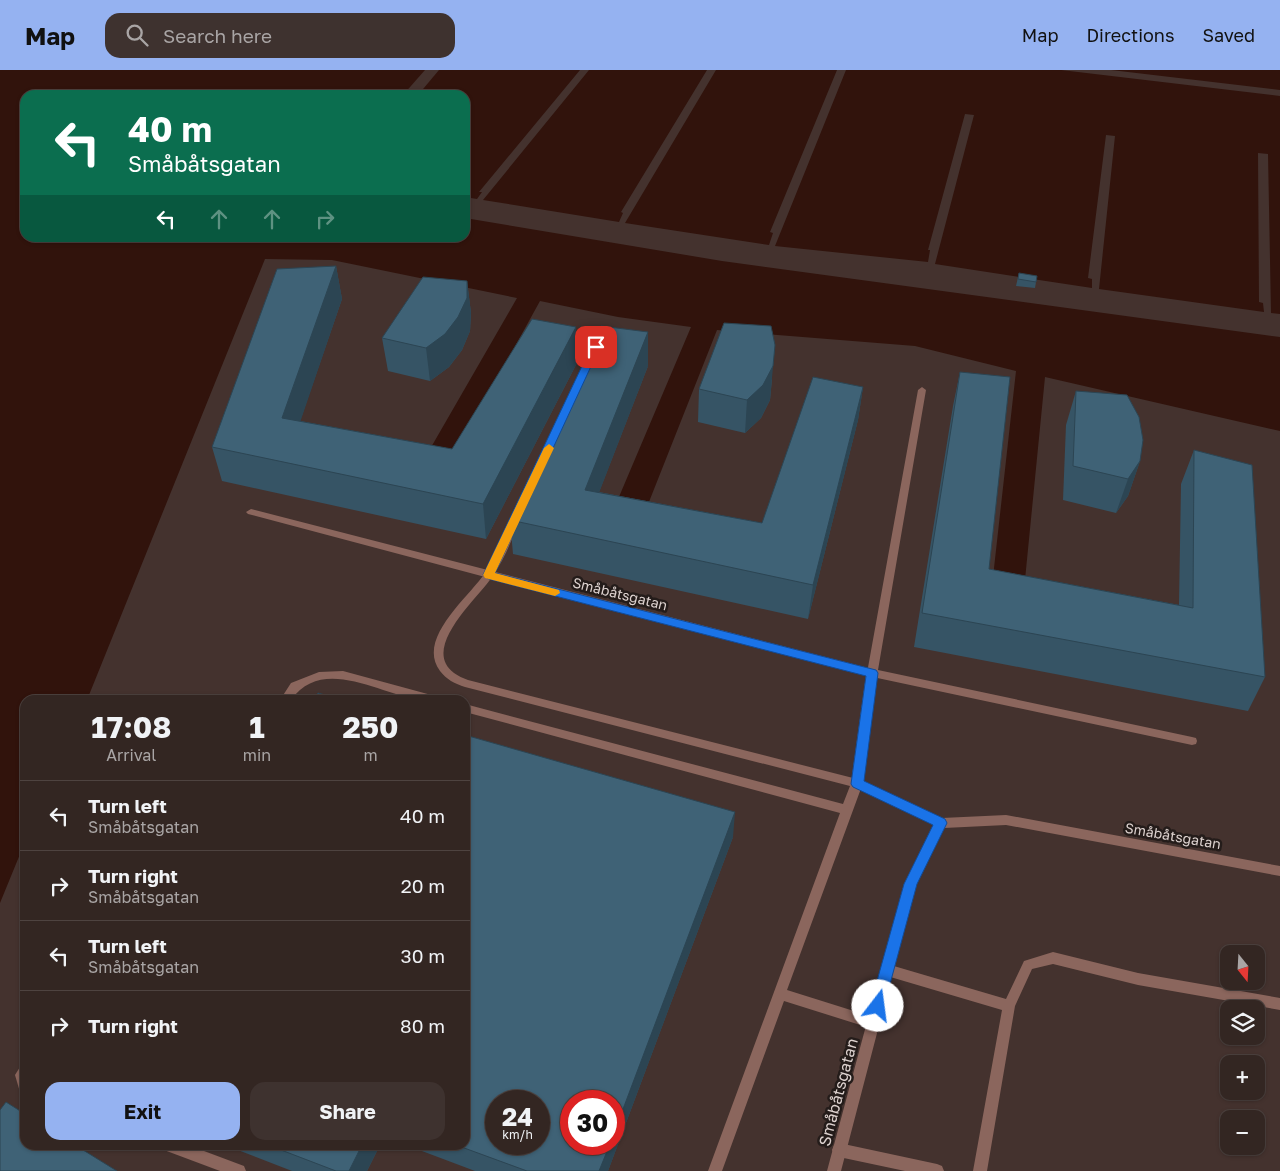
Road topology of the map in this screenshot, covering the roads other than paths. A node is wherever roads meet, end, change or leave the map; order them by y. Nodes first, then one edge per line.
1 (922, 390) dead end
2 (522, 505) edge
3 (251, 512) dead end
4 (489, 575) junction
5 (872, 673) junction
6 (289, 695) edge
7 (417, 695) edge
8 (470, 709) edge
9 (1192, 741) dead end
10 (857, 784) junction
11 (847, 810) junction
12 (941, 823) junction
13 (1280, 871) edge
14 (887, 970) junction
15 (780, 994) junction
16 (1280, 1004) edge
17 (1009, 1006) junction
18 (873, 1023) junction
19 (182, 1150) edge
20 (839, 1150) junction
21 (239, 1171) edge
22 (715, 1171) edge
23 (834, 1171) edge
24 (937, 1171) edge
25 (980, 1171) edge

1 - 5 street
2 - 4 street, Småbåtsgatan
3 - 4 street, Småbåtsgatan
4 - 5 street, Småbåtsgatan
4 - 10 street, Småbåtsgatan
5 - 9 street, Småbåtsgatan
5 - 10 street
6 - 7 street
8 - 11 street
10 - 11 street
10 - 12 street, Småbåtsgatan
11 - 15 street
12 - 13 street, Småbåtsgatan
12 - 14 street, Småbåtsgatan
14 - 17 street
14 - 18 street, Småbåtsgatan
15 - 18 street
15 - 22 street
16 - 17 street
17 - 25 street
18 - 20 street, Småbåtsgatan
19 - 21 street
20 - 23 street, Småbåtsgatan
20 - 24 street

